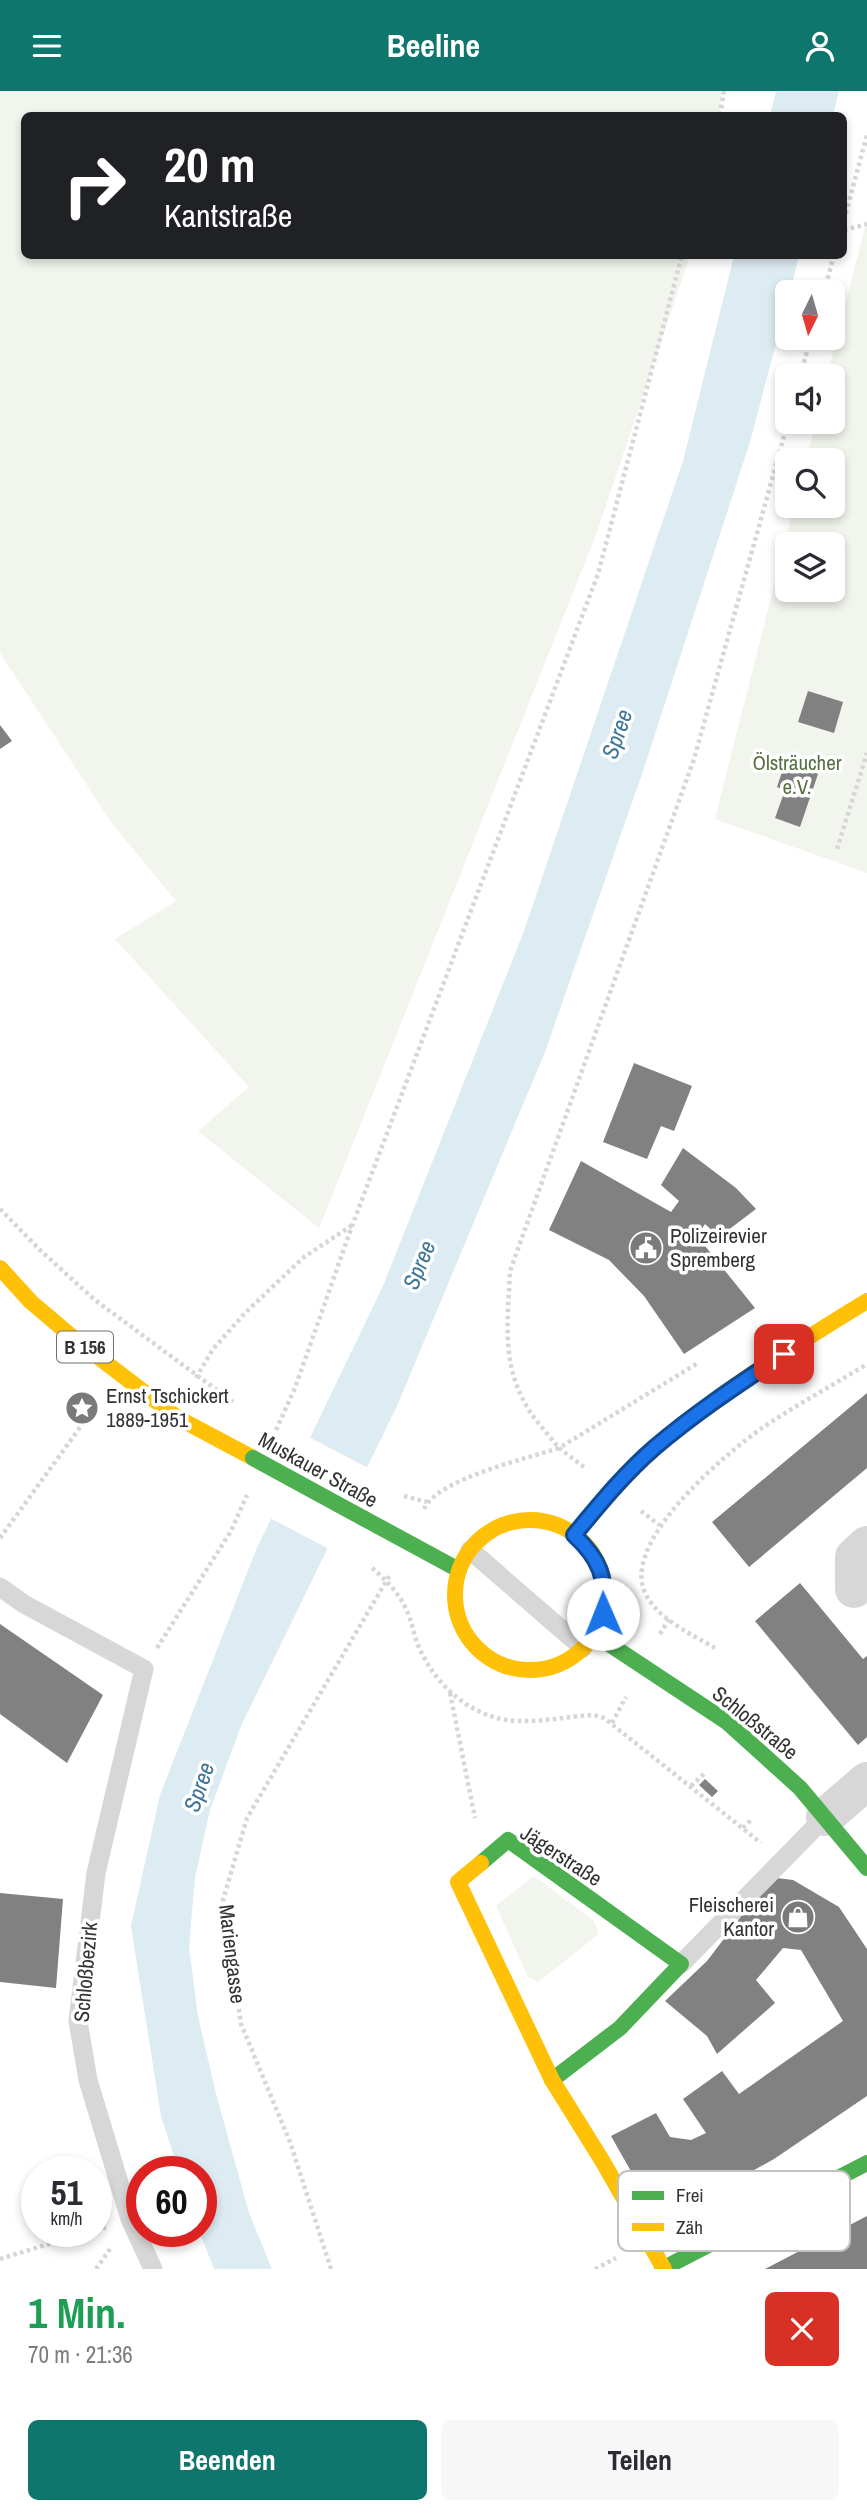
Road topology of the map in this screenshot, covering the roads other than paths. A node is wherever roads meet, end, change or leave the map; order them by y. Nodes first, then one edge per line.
1 (0, 1268) edge
2 (867, 1301) edge
3 (574, 1535) junction
4 (867, 1545) edge
5 (470, 1550) junction
6 (459, 1570) junction
7 (0, 1587) edge
8 (854, 1589) dead end
9 (589, 1641) junction
10 (867, 1781) edge
11 (825, 1817) junction
12 (867, 1868) edge
13 (681, 1964) junction
14 (552, 2081) junction
15 (867, 2163) edge
16 (850, 2172) edge
17 (618, 2189) edge
18 (653, 2251) edge
19 (698, 2251) edge
20 (153, 2269) edge
21 (663, 2269) edge

1 - 6 main road, Muskauer Straße / B 156, bridge
2 - 3 main road
3 - 5 main road
3 - 9 main road
4 - 8 street
5 - 6 main road
5 - 9 lane
6 - 9 main road
7 - 20 lane, Schloßbezirk
9 - 11 main road, Schloßstraße
10 - 11 street
11 - 12 main road, Schloßstraße
11 - 13 lane
13 - 14 main road
13 - 14 main road, Jägerstraße
14 - 17 main road, Jägerstraße
15 - 16 main road
18 - 21 main road, Jägerstraße
19 - 21 main road

